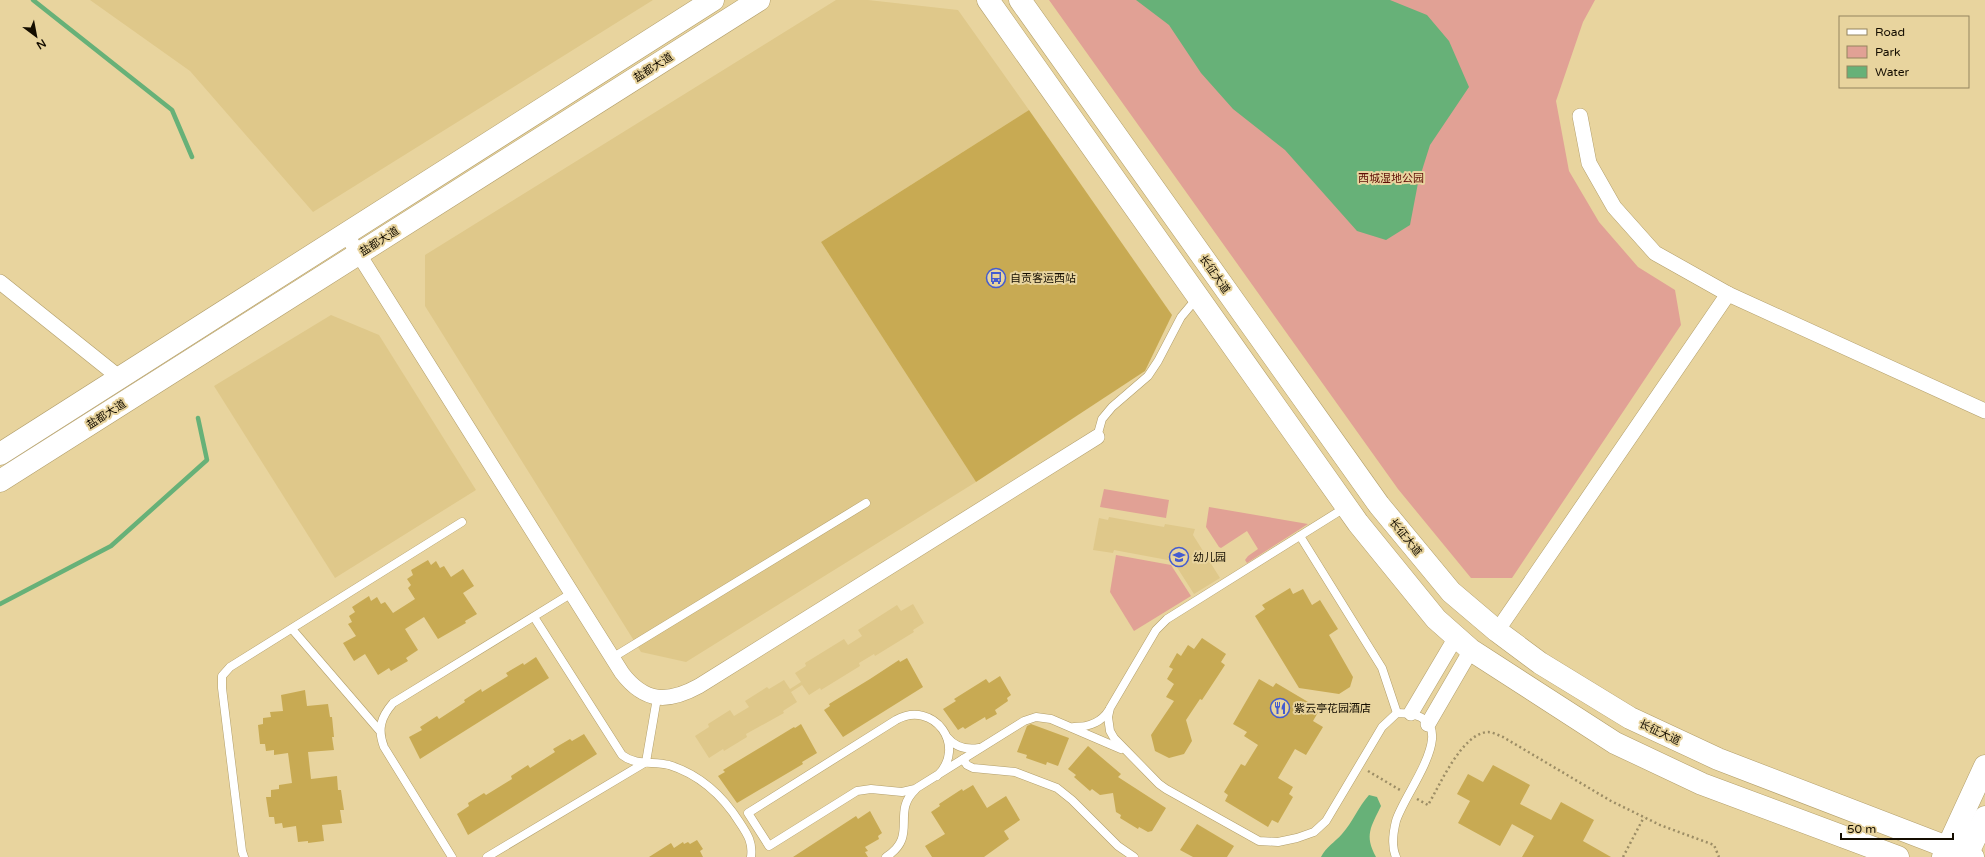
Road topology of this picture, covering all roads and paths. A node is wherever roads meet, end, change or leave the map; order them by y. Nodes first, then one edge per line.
1 (713, 0) edge
2 (759, 0) edge
3 (988, 0) edge
4 (1020, 0) edge
5 (1580, 116) dead end
6 (346, 234) junction
7 (359, 254) junction
8 (0, 282) edge
9 (1728, 294) junction
10 (1197, 298) junction
11 (120, 378) junction
12 (1985, 411) edge
13 (1097, 437) joint
14 (0, 454) edge
15 (0, 481) edge
16 (866, 503) dead end
17 (1346, 507) junction
18 (462, 522) dead end
19 (1300, 536) junction
20 (572, 593) junction
21 (534, 617) junction
22 (292, 629) junction
23 (1497, 631) junction
24 (1464, 644) junction
25 (612, 658) junction
26 (656, 698) junction
27 (1110, 708) junction
28 (1404, 713) junction
29 (1428, 724) junction
30 (1071, 727) junction
31 (380, 730) junction
32 (946, 736) junction
33 (985, 746) junction
34 (1126, 751) junction
35 (622, 755) junction
36 (963, 759) junction
37 (646, 762) junction
38 (1359, 766) junction
39 (1985, 766) edge
40 (623, 776) junction
41 (937, 776) junction
42 (915, 789) junction
43 (1409, 795) junction
44 (748, 813) junction
45 (1985, 816) edge
46 (1644, 817) junction
47 (738, 819) junction
48 (1945, 852) edge
49 (1968, 856) edge
50 (244, 857) edge
51 (452, 857) edge
52 (487, 857) edge
53 (750, 857) edge
54 (886, 857) edge
55 (1134, 857) edge
56 (1396, 857) edge
57 (1623, 857) edge
58 (1719, 857) edge
59 (1898, 857) edge

1 - 6 main road, 盐都大道
2 - 7 main road, 盐都大道
3 - 10 main road
4 - 23 main road, 长征大道
5 - 9 street
6 - 7 street
6 - 11 main road, 盐都大道
7 - 15 main road, 盐都大道
7 - 20 street
8 - 11 street
9 - 12 street
9 - 23 street
10 - 13 lane
10 - 17 main road
11 - 14 main road, 盐都大道
13 - 26 street
16 - 25 lane
17 - 19 lane
17 - 24 main road
18 - 22 lane
19 - 27 lane
19 - 28 lane
20 - 21 lane
20 - 25 street
21 - 31 lane
21 - 35 lane
22 - 31 lane
22 - 50 lane
23 - 48 main road, 长征大道
24 - 28 street
24 - 29 street
24 - 59 main road
25 - 26 street
26 - 37 lane
27 - 30 lane
27 - 34 lane
28 - 29 lane
28 - 38 lane
29 - 43 lane
30 - 33 lane
30 - 34 lane
31 - 51 lane
32 - 33 lane
32 - 41 lane
32 - 44 lane
33 - 36 lane
34 - 38 lane
35 - 37 lane
35 - 40 lane
36 - 41 lane
36 - 55 lane
37 - 40 lane
37 - 47 lane
38 - 43 path
39 - 48 main road
40 - 52 lane
41 - 42 lane
42 - 44 lane
42 - 54 lane
43 - 46 path
43 - 56 lane
44 - 47 lane
45 - 49 main road
46 - 57 path
46 - 58 path
47 - 53 lane
48 - 49 main road, 长征大道

